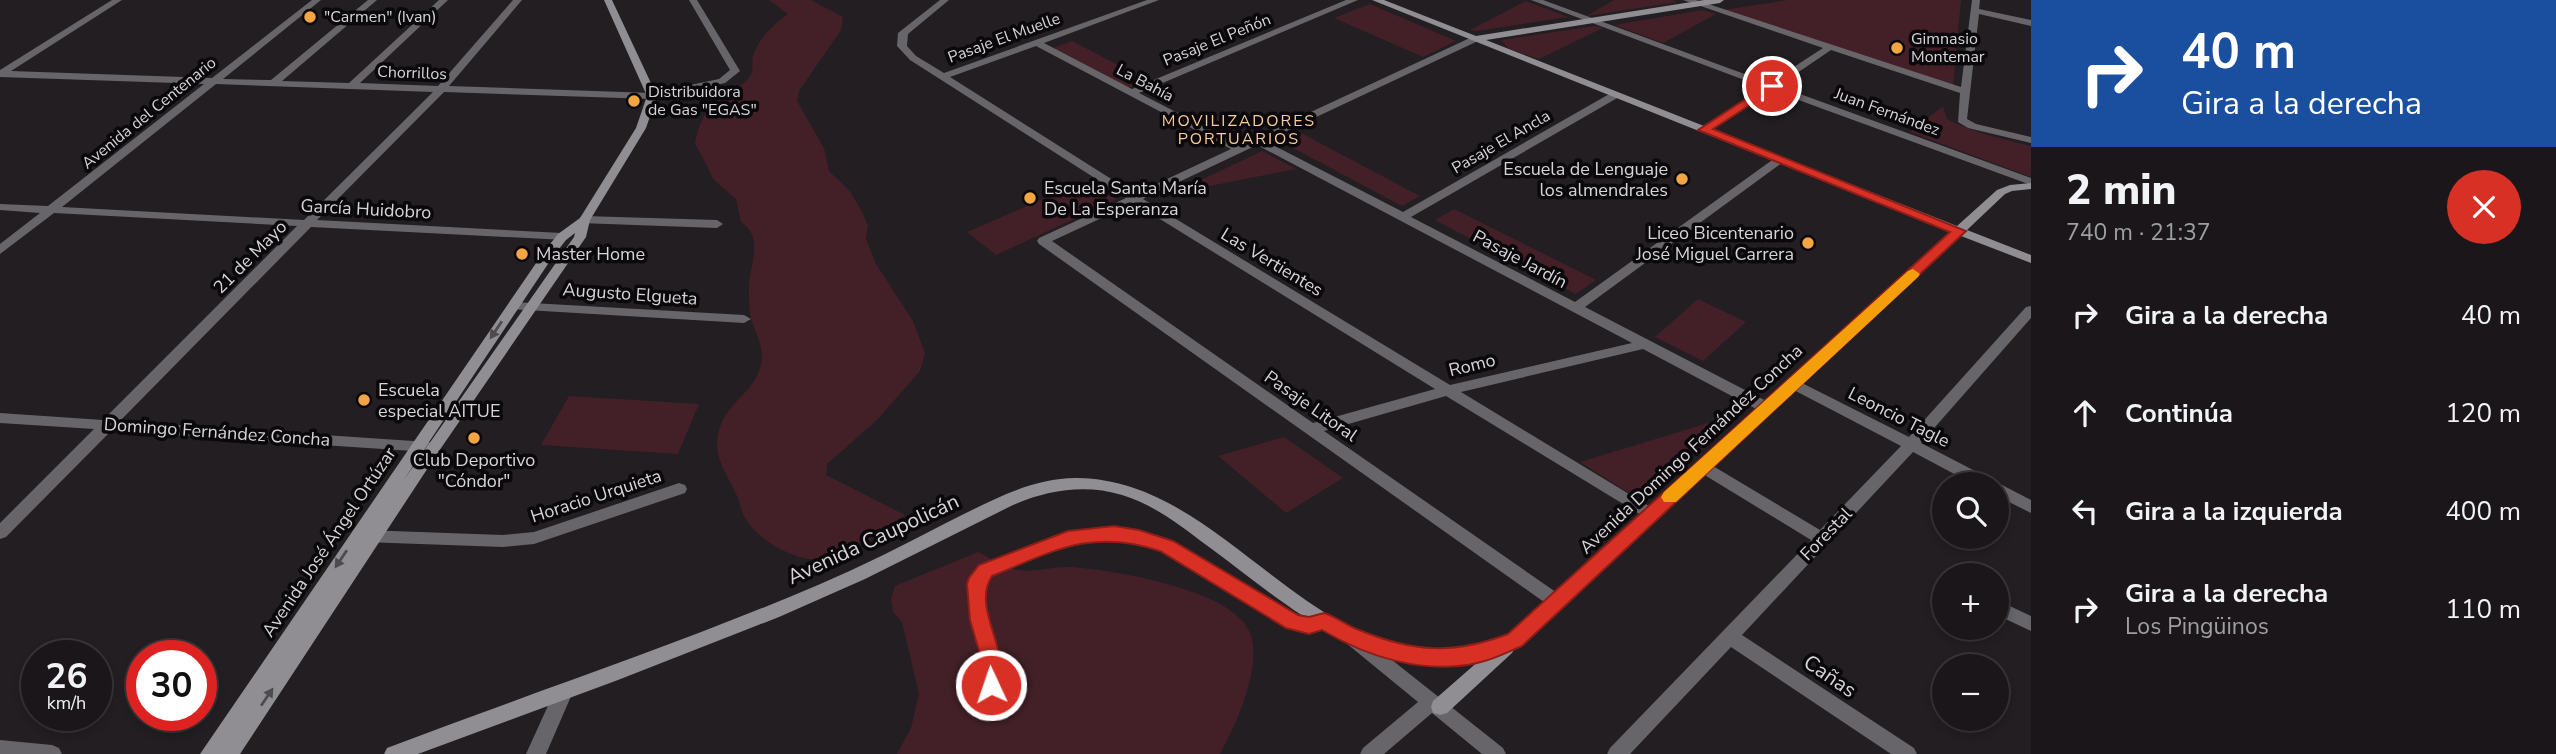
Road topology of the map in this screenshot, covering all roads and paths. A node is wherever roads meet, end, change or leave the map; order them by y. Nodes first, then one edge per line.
1 (118, 0) edge
2 (317, 0) edge
3 (373, 0) edge
4 (444, 0) edge
5 (518, 0) edge
6 (608, 0) edge
7 (693, 0) edge
8 (945, 0) edge
9 (1155, 0) edge
10 (1354, 0) edge
11 (1376, 0) edge
12 (1535, 0) edge
13 (1687, 0) edge
14 (1720, 0) edge
15 (1697, 4) junction
16 (1976, 6) edge
17 (1593, 21) junction
18 (2031, 23) edge
19 (1475, 39) junction
20 (1037, 43) junction
21 (1830, 47) junction
22 (0, 74) edge
23 (942, 77) junction
24 (214, 82) junction
25 (272, 83) junction
26 (350, 86) junction
27 (1772, 86) junction
28 (440, 90) junction
29 (1964, 91) junction
30 (1130, 93) junction
31 (1615, 94) junction
32 (652, 96) junction
33 (1704, 130) junction
34 (2031, 140) edge
35 (1257, 141) junction
36 (1239, 149) junction
37 (1779, 160) junction
38 (2031, 184) edge
39 (1134, 198) junction
40 (0, 207) edge
41 (53, 210) junction
42 (1403, 217) junction
43 (584, 220) junction
44 (308, 224) junction
45 (717, 224) dead end
46 (1959, 231) junction
47 (562, 237) junction
48 (0, 250) edge
49 (2031, 259) edge
50 (513, 306) junction
51 (532, 306) junction
52 (1576, 308) junction
53 (2031, 310) edge
54 (744, 319) dead end
55 (1644, 344) junction
56 (1793, 384) junction
57 (1450, 390) junction
58 (1767, 408) junction
59 (0, 418) edge
60 (107, 425) junction
61 (1311, 429) junction
62 (1911, 445) junction
63 (426, 446) junction
64 (1703, 467) junction
65 (1964, 472) edge
66 (680, 489) dead end
67 (2009, 495) edge
68 (2031, 507) edge
69 (1651, 515) junction
70 (0, 533) edge
71 (357, 535) junction
72 (376, 536) junction
73 (1822, 539) junction
74 (1557, 602) junction
75 (2009, 613) edge
76 (1324, 621) junction
77 (2031, 624) edge
78 (1348, 635) junction
79 (1729, 636) junction
80 (1515, 640) junction
81 (563, 694) junction
82 (990, 699) dead end
83 (1437, 704) junction
84 (0, 749) edge
85 (52, 754) edge
86 (210, 754) edge
87 (229, 754) edge
88 (394, 754) edge
89 (536, 754) edge
90 (1370, 754) edge
91 (1496, 754) edge
92 (1617, 754) edge
93 (1907, 754) edge

1 - 22 street
2 - 24 street, Avenida del Centenario
3 - 25 street
4 - 26 street
5 - 28 street, 21 de Mayo
6 - 32 street
7 - 32 street, Chorrillos
8 - 23 street, Las Vertientes
9 - 20 street, Pasaje El Muelle
10 - 30 street, Pasaje El Peñón
11 - 19 street
12 - 17 street, Juan Fernández
13 - 15 street
14 - 15 street
15 - 17 street
15 - 21 street
16 - 18 street
16 - 29 street
17 - 19 street
17 - 27 street, Juan Fernández
19 - 31 street
19 - 35 street
20 - 23 street, Pasaje El Muelle
20 - 30 street, La Bahía
21 - 27 street
21 - 29 street
22 - 24 street, Chorrillos
23 - 39 street, Las Vertientes
24 - 25 street, Chorrillos
24 - 41 street, Avenida del Centenario
25 - 26 street, Chorrillos
26 - 28 street, Chorrillos
27 - 33 street
27 - 38 street, Juan Fernández
28 - 32 street, Chorrillos
28 - 44 street, 21 de Mayo
29 - 34 street
30 - 36 street, La Bahía
31 - 33 street
31 - 42 street, Pasaje El Ancla
32 - 43 street, Avenida José Ángel Ortúzar
33 - 37 street
35 - 36 street
35 - 42 street, Pasaje Jardín
36 - 39 street
37 - 46 street
37 - 52 street
38 - 46 street, Avenida Domingo Fernández Concha
39 - 57 street, Las Vertientes
39 - 61 street, Pasaje Litoral
40 - 41 street, García Huidobro
41 - 44 street, García Huidobro
41 - 48 street, Avenida del Centenario
42 - 52 street, Pasaje Jardín
43 - 45 street
43 - 47 street, Avenida José Ángel Ortúzar
43 - 51 street, Avenida José Ángel Ortúzar
44 - 47 street, García Huidobro
44 - 60 street, 21 de Mayo
46 - 49 street
46 - 56 street, Avenida Domingo Fernández Concha
47 - 50 street, Avenida José Ángel Ortúzar
50 - 51 street, Augusto Elgueta
50 -> 63 street, Avenida José Ángel Ortúzar
51 - 54 street, Augusto Elgueta
51 - 63 street, Avenida José Ángel Ortúzar
52 - 55 street, Pasaje Jardín
53 - 62 street, Forestal
55 - 57 street, Romo
55 - 58 street, Pasaje Jardín
56 - 58 street, Avenida Domingo Fernández Concha
56 - 62 street, Leoncio Tagle
57 - 61 street, Romo
57 - 69 street, Las Vertientes
58 - 64 street, Avenida Domingo Fernández Concha
59 - 60 street, Domingo Fernández Concha
60 - 63 street, Domingo Fernández Concha
60 - 70 street, 21 de Mayo
61 - 74 street, Pasaje Litoral
62 - 65 street, Leoncio Tagle
62 - 73 street, Forestal
63 - 71 street, Avenida José Ángel Ortúzar
63 - 72 street, Avenida José Ángel Ortúzar
64 - 69 street, Avenida Domingo Fernández Concha
64 - 73 street
66 - 72 street, Horacio Urquieta
67 - 68 street
69 - 74 street, Avenida Domingo Fernández Concha
71 - 72 street, Horacio Urquieta
71 -> 86 street, Avenida José Ángel Ortúzar
87 -> 72 street, Avenida José Ángel Ortúzar
73 - 79 street, Forestal
74 - 80 street, Avenida Domingo Fernández Concha
75 - 77 street
76 - 78 street, Avenida Caupolicán
76 - 81 street, Avenida Caupolicán
76 - 82 street
78 - 80 street, Avenida Domingo Fernández Concha
78 - 83 street
79 - 92 street, Forestal
79 - 93 street, Cañas
80 - 83 street
81 - 88 street, Avenida Caupolicán
81 - 89 street
83 - 90 street
83 - 91 street
84 - 85 street

